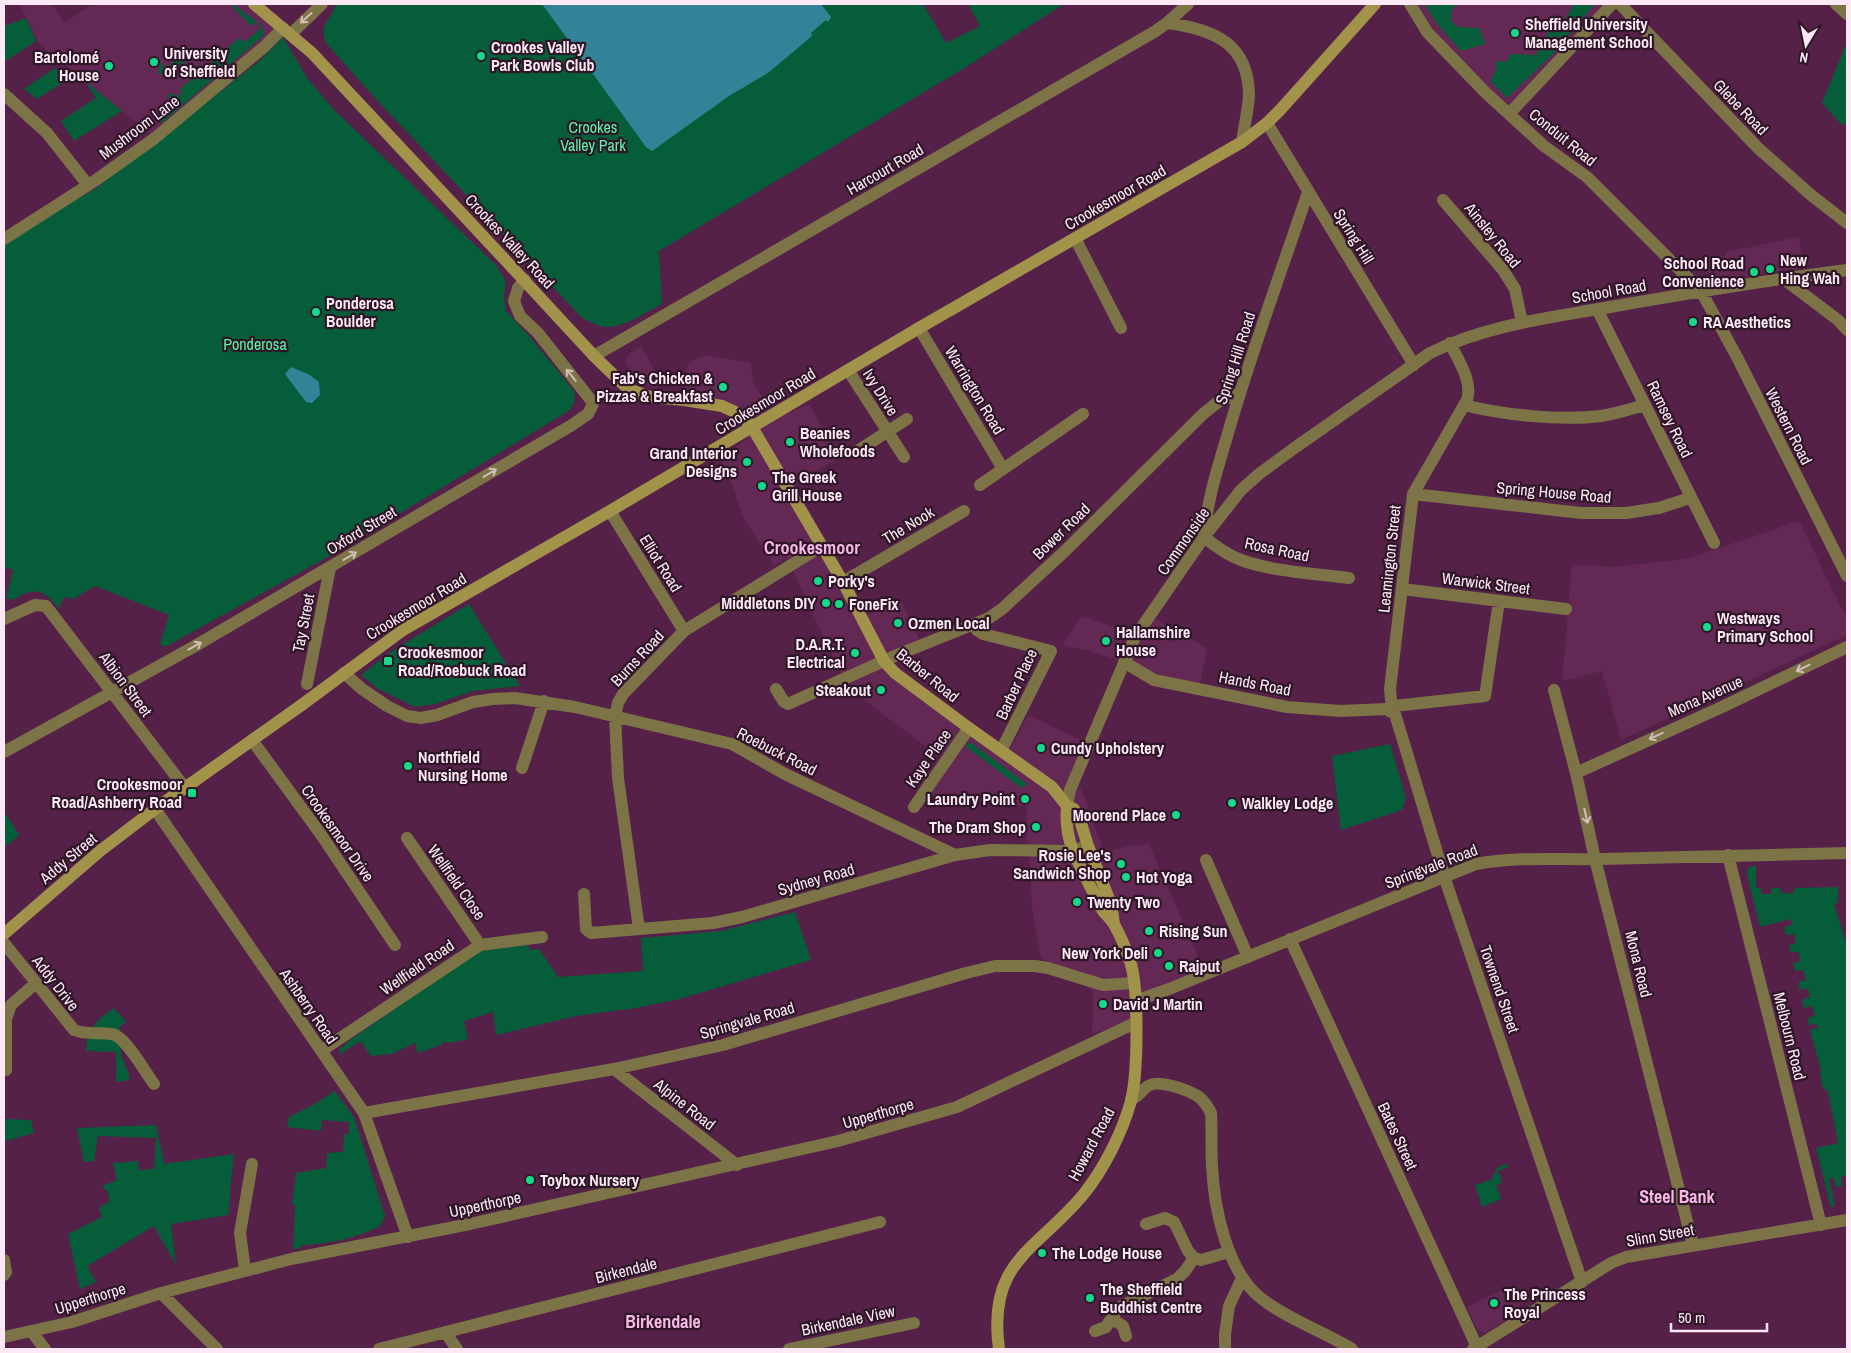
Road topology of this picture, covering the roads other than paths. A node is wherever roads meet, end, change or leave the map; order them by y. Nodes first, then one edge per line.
1 (254, 4) edge
2 (322, 4) edge
3 (1188, 4) edge
4 (1374, 4) edge
5 (1410, 4) edge
6 (1612, 4) edge
7 (1620, 4) edge
8 (1836, 4) edge
9 (1847, 14) edge
10 (1167, 24) junction
11 (282, 27) junction
12 (4, 94) edge
13 (1509, 114) junction
14 (1267, 123) junction
15 (1242, 142) junction
16 (88, 185) junction
17 (1308, 192) junction
18 (1443, 200) dead end
19 (1847, 223) edge
20 (1075, 238) junction
21 (4, 239) edge
22 (1847, 270) edge
23 (1786, 278) junction
24 (525, 280) junction
25 (1701, 291) junction
26 (1597, 309) junction
27 (1522, 322) junction
28 (919, 328) junction
29 (1121, 328) dead end
30 (1847, 330) edge
31 (1450, 343) junction
32 (594, 356) junction
33 (1414, 365) junction
34 (848, 370) junction
35 (1240, 393) junction
36 (1464, 405) junction
37 (1646, 405) junction
38 (1083, 414) dead end
39 (907, 419) dead end
40 (752, 427) junction
41 (887, 432) junction
42 (859, 450) dead end
43 (904, 457) dead end
44 (1004, 469) junction
45 (980, 485) dead end
46 (1413, 494) junction
47 (1690, 498) junction
48 (964, 510) dead end
49 (610, 511) junction
50 (1204, 537) junction
51 (1714, 543) dead end
52 (822, 546) junction
53 (330, 568) junction
54 (1847, 576) edge
55 (1349, 578) dead end
56 (843, 582) junction
57 (1402, 589) junction
58 (1499, 601) junction
59 (1566, 609) dead end
60 (4, 619) edge
61 (974, 624) junction
62 (684, 631) junction
63 (1847, 647) edge
64 (884, 661) junction
65 (1124, 662) junction
66 (344, 673) junction
67 (307, 684) dead end
68 (776, 690) dead end
69 (1554, 690) dead end
70 (112, 692) junction
71 (544, 701) junction
72 (1390, 707) junction
73 (616, 716) junction
74 (969, 728) junction
75 (252, 740) junction
76 (1001, 751) junction
77 (4, 752) edge
78 (522, 768) dead end
79 (1576, 773) junction
80 (185, 788) junction
81 (1067, 806) junction
82 (914, 807) dead end
83 (154, 809) junction
84 (407, 838) dead end
85 (1088, 846) junction
86 (1072, 851) junction
87 (1847, 853) edge
88 (955, 855) junction
89 (1728, 855) junction
90 (1596, 859) junction
91 (1206, 860) dead end
92 (1444, 876) junction
93 (584, 894) dead end
94 (1114, 924) junction
95 (639, 929) junction
96 (4, 934) edge
97 (542, 937) dead end
98 (1290, 939) junction
99 (4, 944) edge
100 (395, 945) dead end
101 (480, 945) junction
102 (1248, 957) junction
103 (36, 983) junction
104 (1134, 983) junction
105 (1135, 1001) junction
106 (1135, 1023) junction
107 (320, 1051) junction
108 (614, 1068) junction
109 (6, 1070) dead end
110 (154, 1084) dead end
111 (1131, 1099) junction
112 (364, 1114) junction
113 (252, 1164) dead end
114 (737, 1164) junction
115 (1847, 1220) edge
116 (880, 1222) dead end
117 (1146, 1224) dead end
118 (1821, 1225) junction
119 (408, 1237) junction
120 (1693, 1245) junction
121 (1228, 1252) junction
122 (1194, 1258) junction
123 (4, 1260) edge
124 (245, 1270) junction
125 (4, 1275) edge
126 (1242, 1278) junction
127 (1582, 1282) junction
128 (161, 1293) junction
129 (1112, 1319) junction
130 (914, 1323) dead end
131 (31, 1331) junction
132 (1095, 1331) dead end
133 (444, 1332) junction
134 (1126, 1336) dead end
135 (4, 1337) edge
136 (1475, 1348) edge
137 (45, 1349) edge
138 (217, 1349) edge
139 (379, 1349) edge
140 (457, 1349) edge
141 (789, 1349) edge
142 (999, 1349) edge
143 (1225, 1349) edge
144 (1352, 1349) edge

1 - 11 street, Crookes Valley Road
2 -> 11 street, Mushroom Lane
3 - 10 street, Harcourt Road
4 - 14 street, Crookesmoor Road
5 - 13 street, Conduit Road
6 - 13 street
7 - 19 street, Glebe Road
8 - 9 street
10 - 15 street
10 - 32 street, Harcourt Road
11 - 16 street, Mushroom Lane
11 - 24 street, Crookes Valley Road
12 - 16 street
13 - 25 street, Conduit Road
14 - 15 street, Crookesmoor Road
14 - 17 street, Spring Hill
15 - 20 street, Crookesmoor Road
16 - 21 street, Mushroom Lane
17 - 33 street, Spring Hill
17 - 35 street, Spring Hill Road
18 - 27 street, Ainsley Road
20 - 28 street, Crookesmoor Road
20 - 29 street
22 - 23 street, School Road
23 - 25 street, School Road
23 - 30 street
24 - 32 street, Crookes Valley Road
53 -> 24 street, Oxford Street
25 - 26 street, School Road
25 - 54 street, Western Road
26 - 27 street, School Road
26 - 37 street, Ramsey Road
27 - 31 street, School Road
28 - 34 street, Crookesmoor Road
28 - 44 street, Warrington Road
31 - 33 street, School Road
31 - 36 street, Leamington Street
32 - 40 street, Crookes Valley Road
33 - 50 street, Commonside
34 - 40 street, Crookesmoor Road
34 - 41 street, Ivy Drive
35 - 50 street, Spring Hill Road
35 - 61 street, Bower Road
36 - 37 street
36 - 46 street, Leamington Street
37 - 47 street, Ramsey Road
38 - 44 street
39 - 41 street, Ivy Drive
40 - 49 street, Crookesmoor Road
40 - 52 street, Barber Road
41 - 42 street
41 - 43 street, Ivy Drive
44 - 45 street
46 - 47 street, Spring House Road
46 - 57 street, Leamington Street
47 - 51 street, Ramsey Road
48 - 56 street, The Nook
49 - 62 street, Elliot Road
49 - 66 street, Crookesmoor Road
50 - 55 street, Rosa Road
50 - 65 street, Commonside
52 - 56 street, Barber Road
52 - 62 street, Burns Road
53 - 67 street, Tay Street
70 -> 53 street, Oxford Street
56 - 64 street, Barber Road
57 - 58 street, Warwick Street
57 - 72 street, Leamington Street
58 - 59 street, Warwick Street
58 - 72 street, Hands Road
60 - 70 street, Albion Street
61 - 64 street, Bower Road
61 - 76 street, Barber Place
62 - 73 street, Burns Road
63 -> 79 street, Mona Avenue
64 - 68 street, Bower Road
64 - 74 street, Barber Road
65 - 72 street, Hands Road
65 - 81 street, Commonside
66 - 71 street, Roebuck Road
66 - 75 street, Crookesmoor Road
69 - 79 street, Mona Road
70 - 77 street, Oxford Street
70 - 80 street, Albion Street
71 - 73 street, Roebuck Road
71 - 78 street
72 - 92 street, Townend Street
73 - 88 street, Roebuck Road
73 - 95 street, Burns Road
74 - 76 street, Barber Road
74 - 82 street, Kaye Place
75 - 80 street, Crookesmoor Road
75 - 100 street, Crookesmoor Drive
76 - 81 street, Barber Road
79 -> 90 street, Mona Road
80 - 83 street, Crookesmoor Road
81 - 85 street, Commonside
81 - 86 street, Commonside
83 - 96 street, Addy Street
83 - 107 street, Ashberry Road
84 - 101 street, Wellfield Close
85 - 86 street, Sydney Road
85 - 94 street, Commonside
86 - 88 street, Sydney Road
86 - 94 street, Commonside
87 - 89 street, Springvale Road
88 - 95 street, Sydney Road
89 - 90 street, Springvale Road
89 - 118 street, Melbourn Road
90 - 92 street, Springvale Road
90 - 120 street, Mona Road
91 - 102 street
92 - 98 street, Springvale Road
92 - 127 street, Townend Street
93 - 95 street, Sydney Road
94 - 104 street, Commonside
97 - 101 street, Wellfield Road
98 - 102 street, Springvale Road
98 - 136 street, Bates Street
99 - 103 street, Addy Drive
101 - 107 street, Wellfield Road
102 - 105 street, Springvale Road
103 - 109 street
103 - 110 street, Addy Drive
104 - 105 street, Howard Road
104 - 108 street, Springvale Road
105 - 106 street, Howard Road
106 - 111 street, Howard Road
106 - 114 street, Upperthorpe
107 - 112 street, Ashberry Road
108 - 112 street, Springvale Road
108 - 114 street, Alpine Road
111 - 121 street
111 - 142 street, Howard Road
112 - 119 street, Ashberry Road
113 - 124 street
114 - 119 street, Upperthorpe
115 - 118 street, Slinn Street
116 - 133 street, Birkendale
117 - 122 street
118 - 120 street, Slinn Street
119 - 124 street, Upperthorpe
120 - 127 street, Slinn Street
121 - 122 street
121 - 126 street
122 - 129 street
123 - 125 street
124 - 128 street, Upperthorpe
126 - 143 street
126 - 144 street
127 - 136 street, Slinn Street
128 - 131 street, Upperthorpe
128 - 138 street
129 - 132 street
129 - 134 street
130 - 141 street, Birkendale View
131 - 135 street, Upperthorpe
131 - 137 street
133 - 139 street, Birkendale
133 - 140 street

